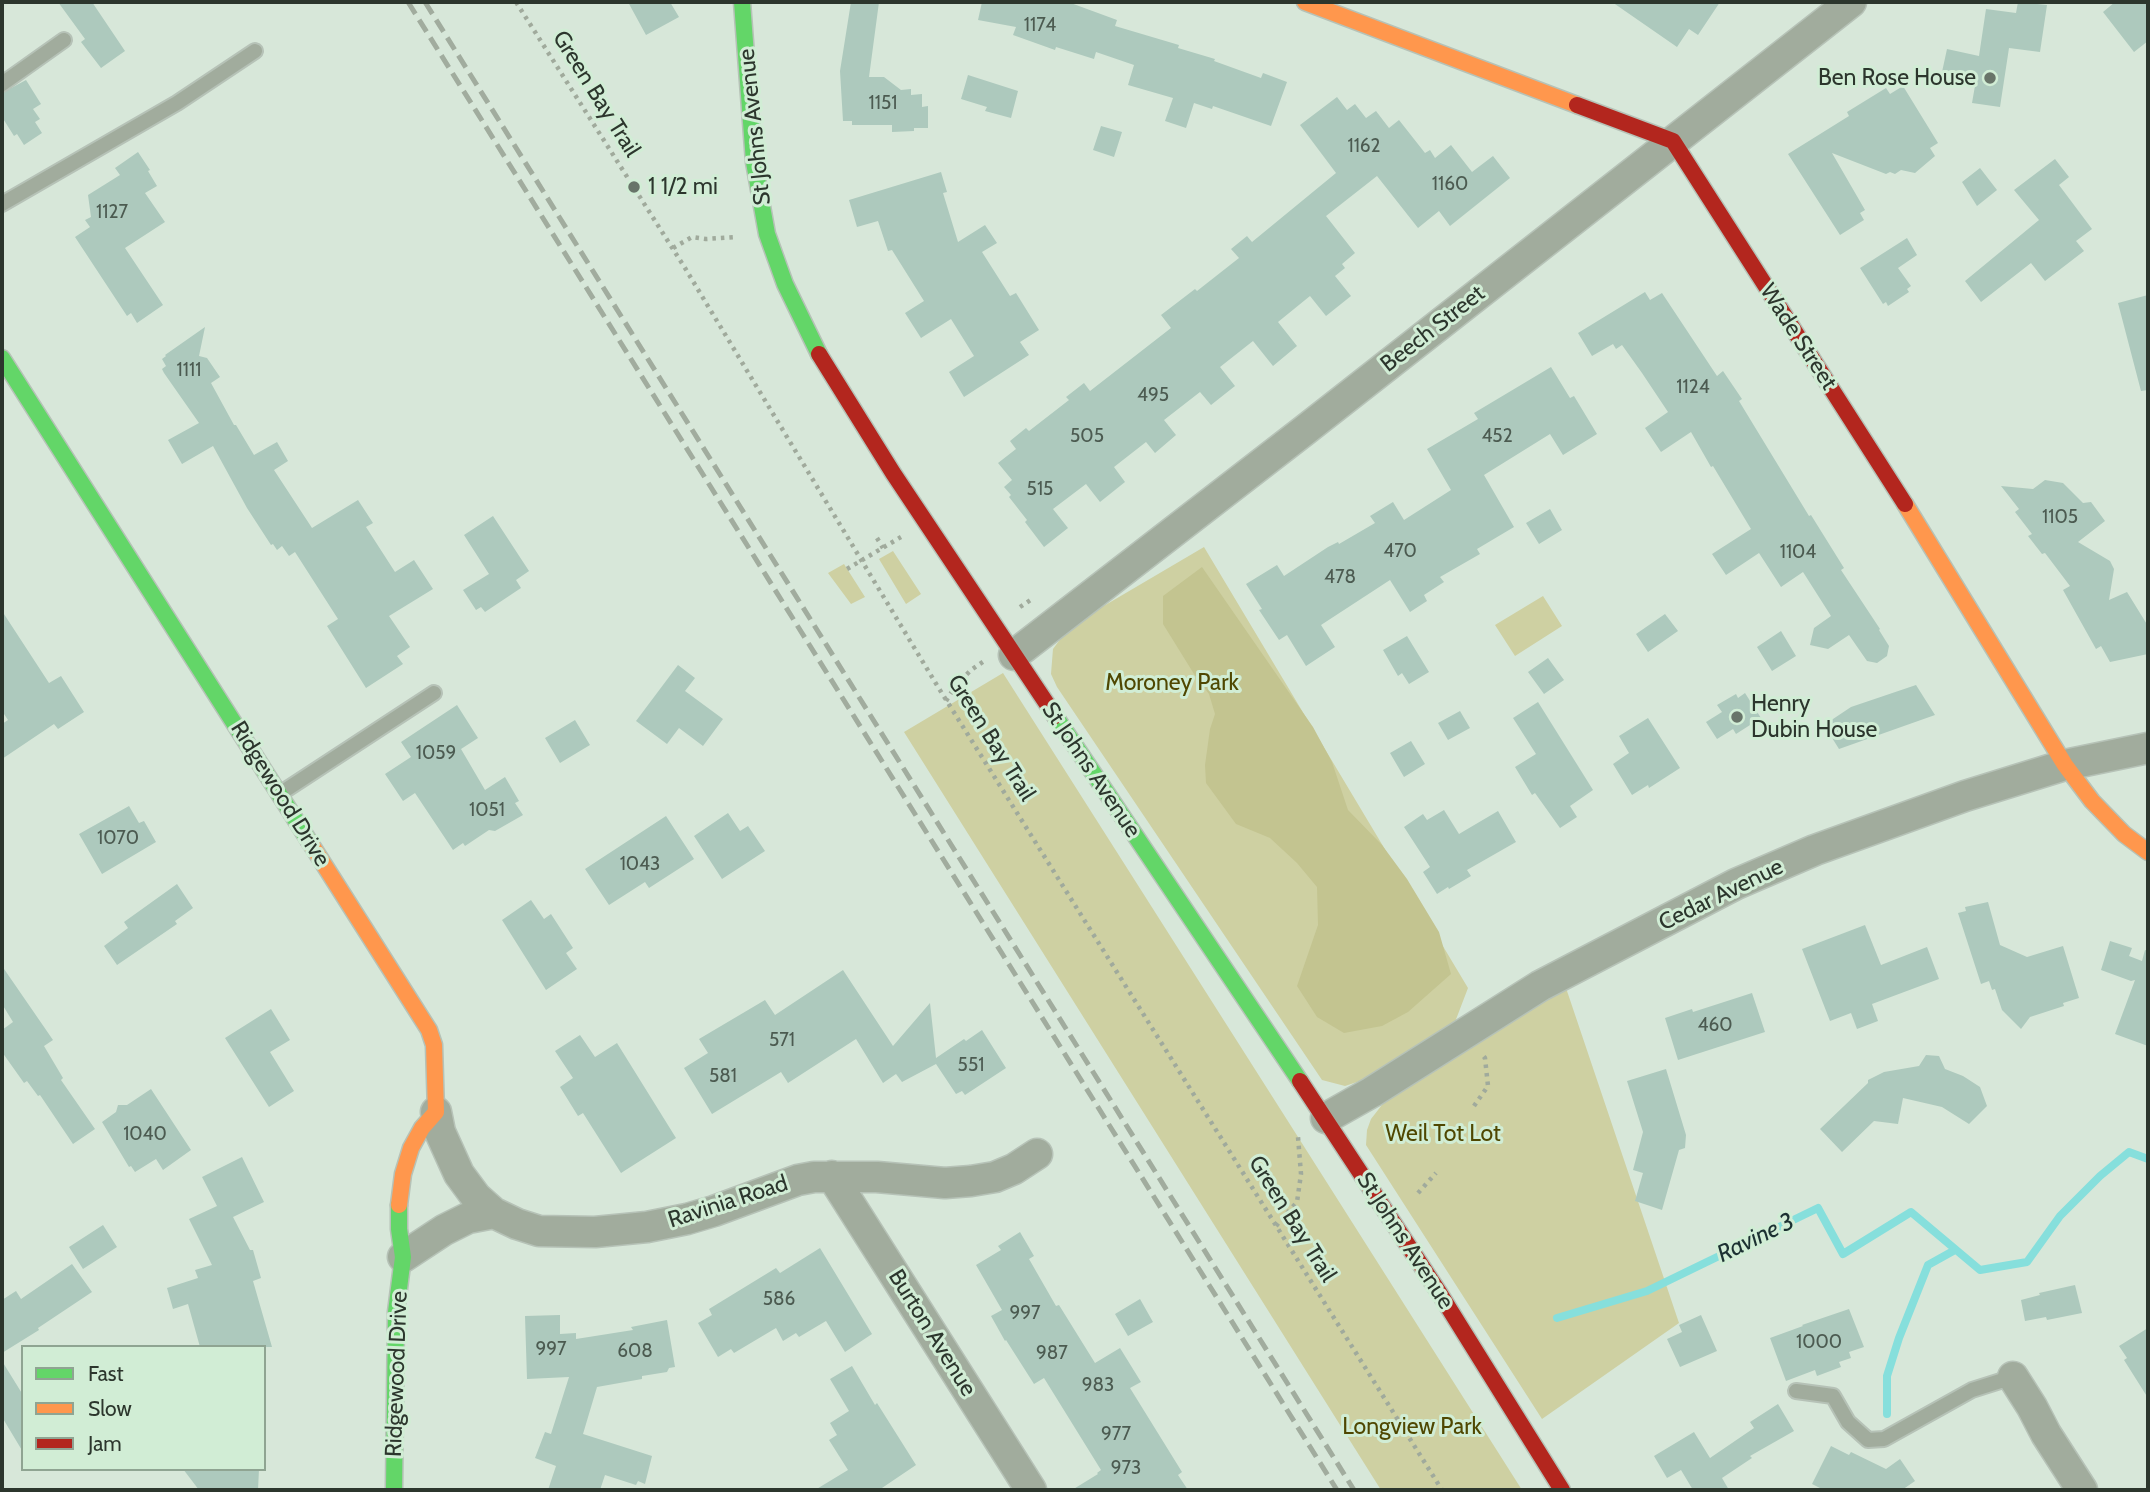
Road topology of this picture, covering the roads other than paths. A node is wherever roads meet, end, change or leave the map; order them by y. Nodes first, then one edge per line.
1 (742, 2) edge
2 (757, 2) edge
3 (1305, 2) edge
4 (1847, 3) edge
5 (64, 40) dead end
6 (255, 51) dead end
7 (750, 82) junction
8 (2, 84) edge
9 (1673, 141) junction
10 (2, 204) edge
11 (2, 358) edge
12 (1001, 657) junction
13 (434, 693) dead end
14 (2148, 748) edge
15 (2066, 765) junction
16 (280, 793) junction
17 (2148, 852) edge
18 (436, 1112) junction
19 (1326, 1118) junction
20 (1037, 1154) dead end
21 (832, 1176) junction
22 (494, 1213) junction
23 (403, 1257) junction
24 (2013, 1377) joint
25 (1796, 1391) dead end
26 (394, 1490) edge
27 (1031, 1490) edge
28 (1562, 1490) edge
29 (2082, 1490) edge

1 - 7 street, St Johns Avenue
2 - 7 street
3 - 9 street
4 - 9 street, Beech Street
5 - 8 lane
6 - 10 lane
7 - 12 street, St Johns Avenue
9 - 12 street, Beech Street
9 - 15 street, Wade Street
11 - 16 street, Ridgewood Drive
12 - 19 street, St Johns Avenue
13 - 16 lane
14 - 15 street, Cedar Avenue
15 - 17 street, Wade Street
15 - 19 street, Cedar Avenue
16 - 18 street, Ridgewood Drive
18 - 22 street, Ravinia Road
18 - 23 street, Ridgewood Drive
19 - 28 street, St Johns Avenue
20 - 21 street, Ravinia Road
21 - 22 street, Ravinia Road
21 - 27 street, Burton Avenue
22 - 23 street, Ridgewood Drive
23 - 26 street, Ridgewood Drive
24 - 25 lane
24 - 29 street

